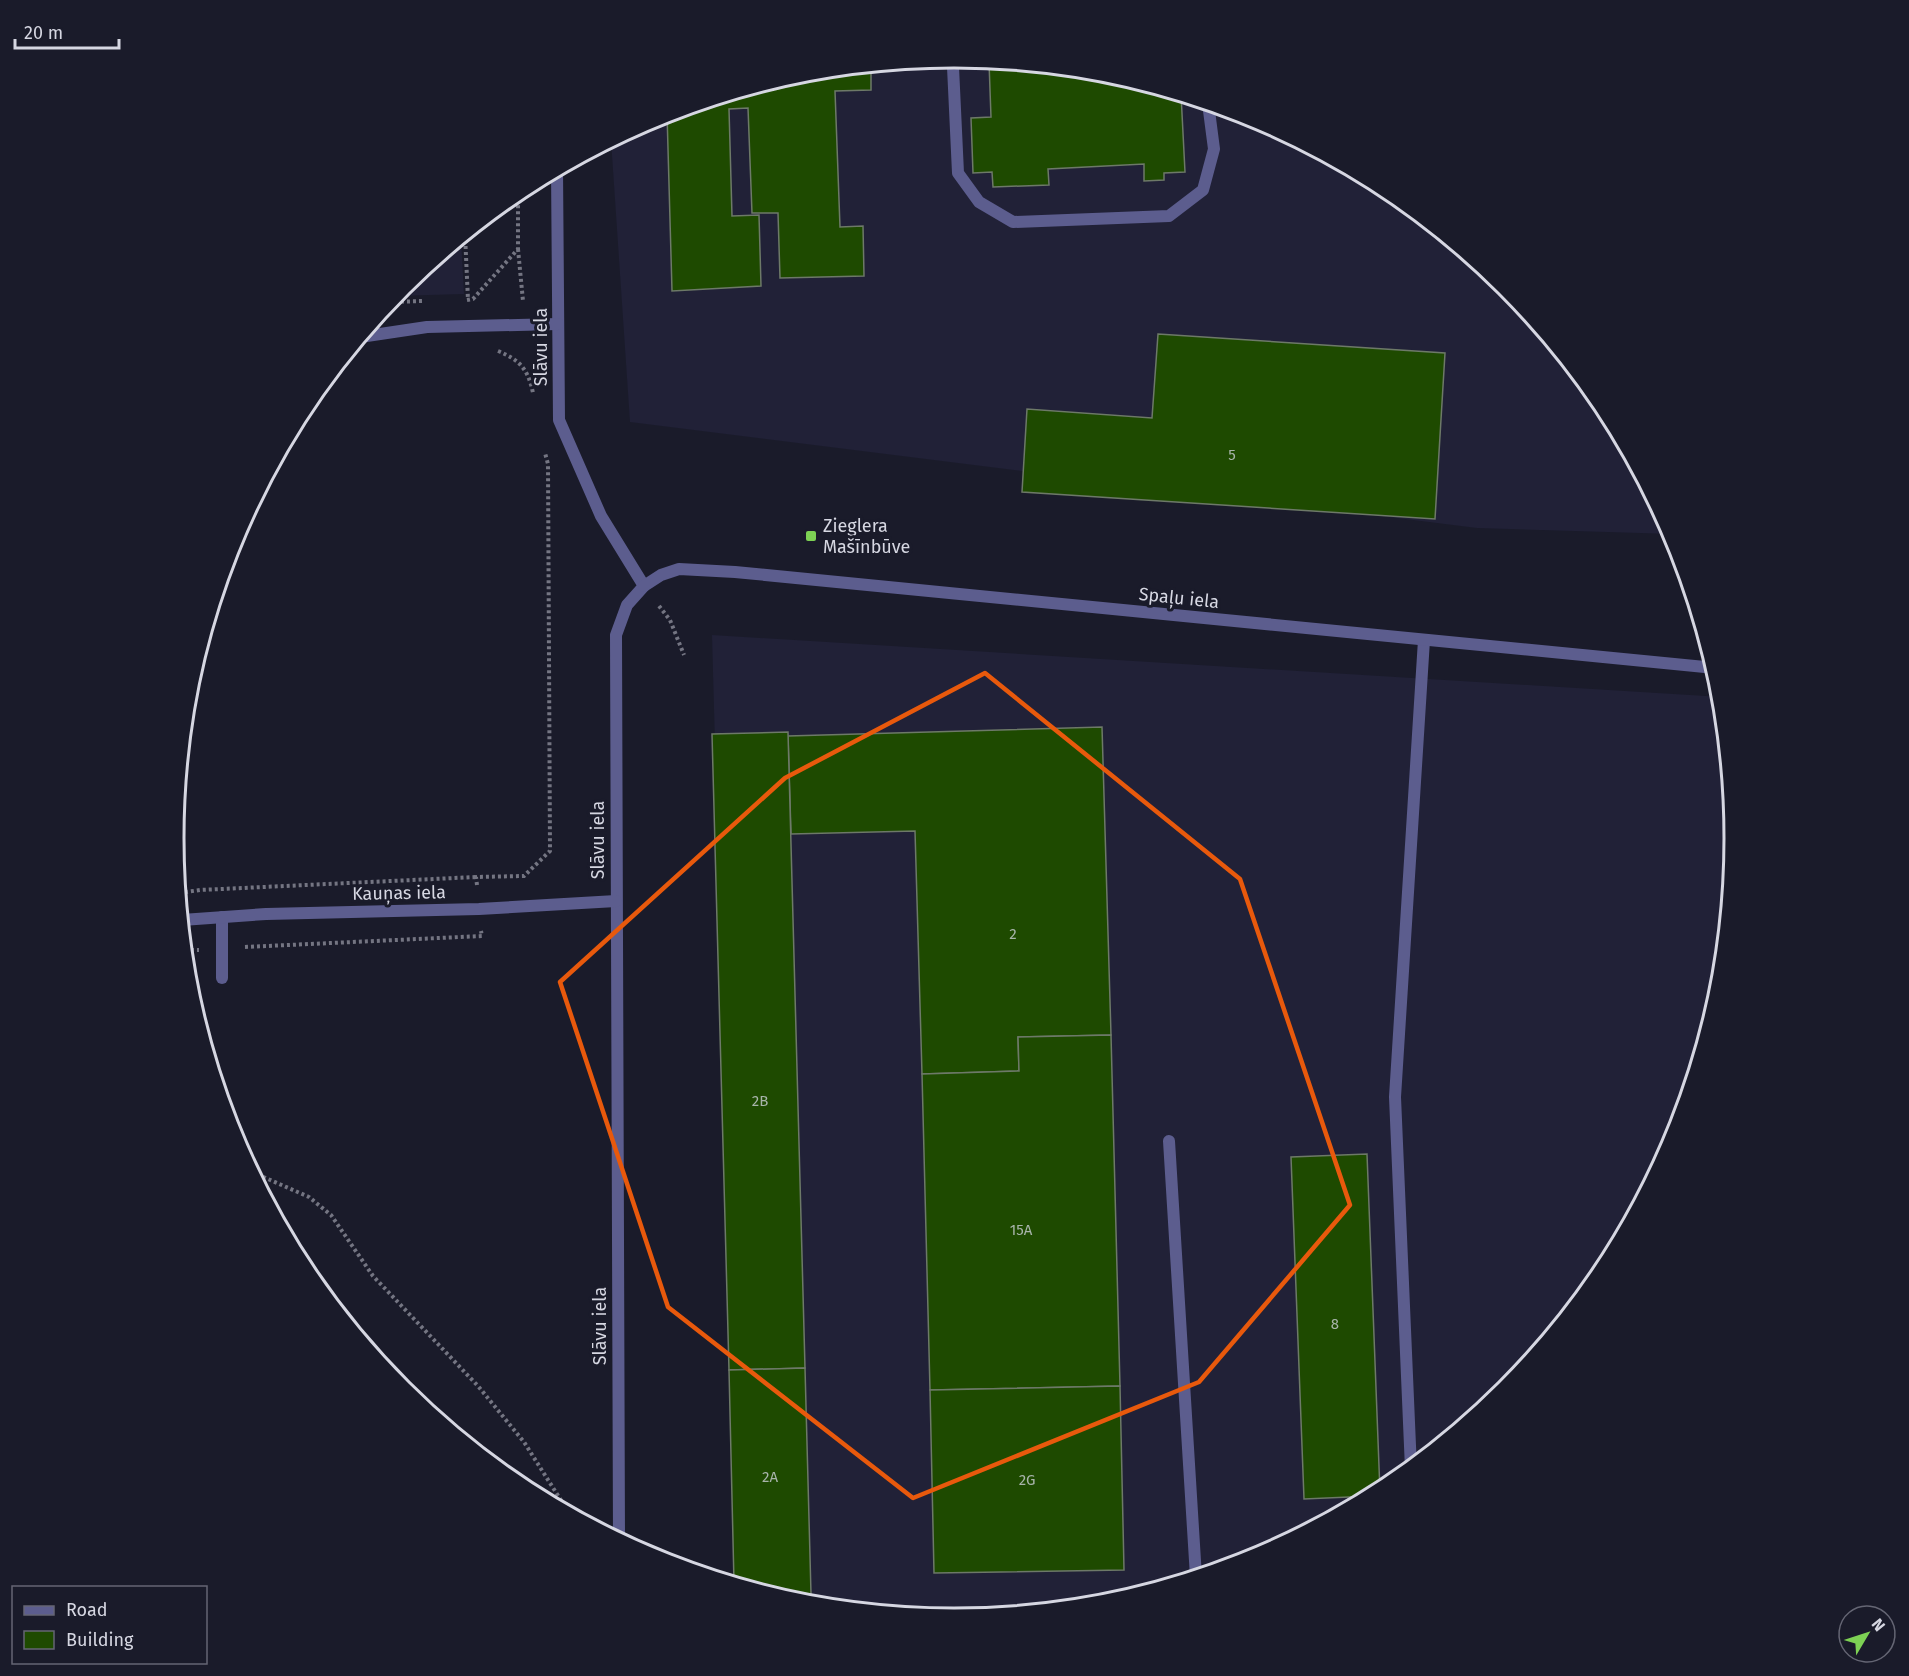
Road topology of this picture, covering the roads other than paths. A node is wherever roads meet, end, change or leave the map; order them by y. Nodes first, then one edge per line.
1 (953, 68) edge
2 (1209, 111) edge
3 (556, 179) edge
4 (558, 324) junction
5 (371, 335) edge
6 (644, 586) junction
7 (1424, 640) junction
8 (1705, 667) edge
9 (616, 901) junction
10 (222, 917) junction
11 (189, 919) edge
12 (222, 978) dead end
13 (1169, 1141) dead end
14 (1411, 1459) edge
15 (619, 1531) edge
16 (1196, 1570) edge

1 - 2 street
3 - 4 street, Slāvu iela
4 - 5 street
4 - 6 street, Slāvu iela
6 - 7 street, Spaļu iela
6 - 9 street, Slāvu iela
7 - 8 street, Spaļu iela
7 - 14 street
9 - 10 street, Kauņas iela
9 - 15 street, Slāvu iela
10 - 11 street, Kauņas iela
10 - 12 street
13 - 16 street

